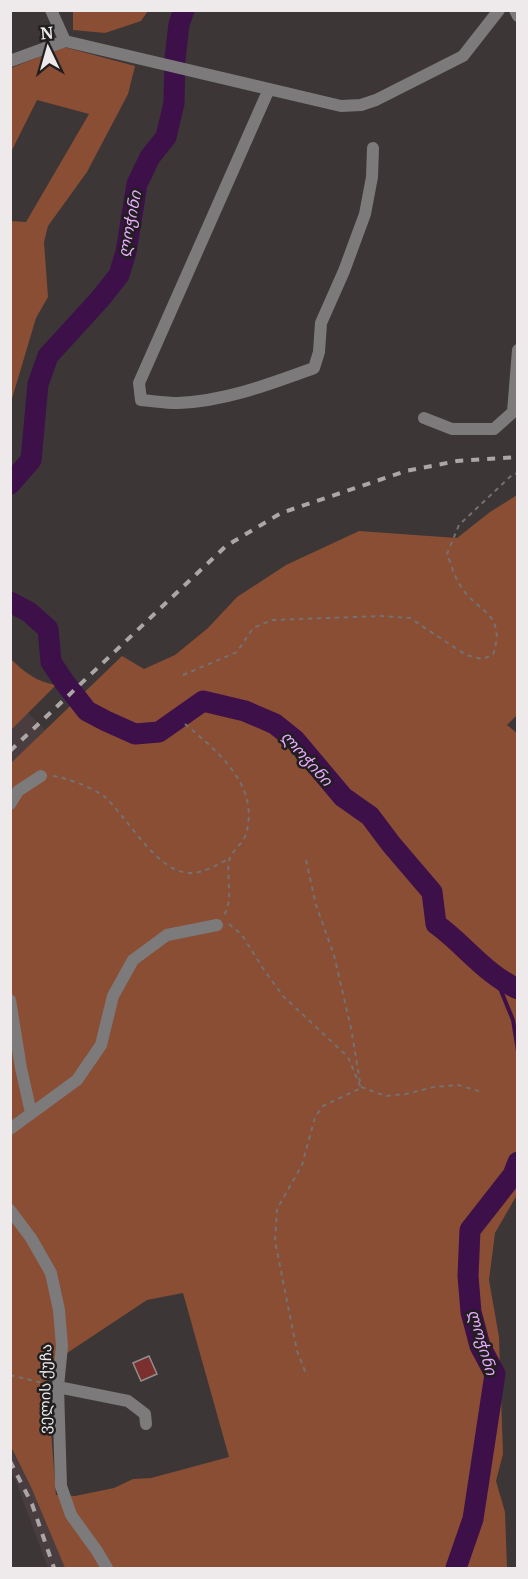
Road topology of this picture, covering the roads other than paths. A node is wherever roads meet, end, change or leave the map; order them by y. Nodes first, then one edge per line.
1 (51, 10) edge
2 (499, 10) edge
3 (515, 10) edge
4 (518, 16) edge
5 (65, 41) junction
6 (10, 61) edge
7 (269, 89) junction
8 (373, 148) dead end
9 (518, 350) edge
10 (423, 418) dead end
11 (41, 776) road end
12 (10, 804) edge
13 (217, 925) road end
14 (10, 1000) edge
15 (31, 1113) junction
16 (10, 1129) edge
17 (10, 1210) edge
18 (58, 1387) junction
19 (146, 1424) dead end
20 (107, 1569) edge

1 - 5 street
2 - 7 street
3 - 4 street
5 - 6 street
5 - 7 street
7 - 8 street
9 - 10 street
11 - 12 street
13 - 15 street
14 - 15 street
15 - 16 street
17 - 18 street, ველის ქუჩა
18 - 19 street
18 - 20 street, ველის ქუჩა

